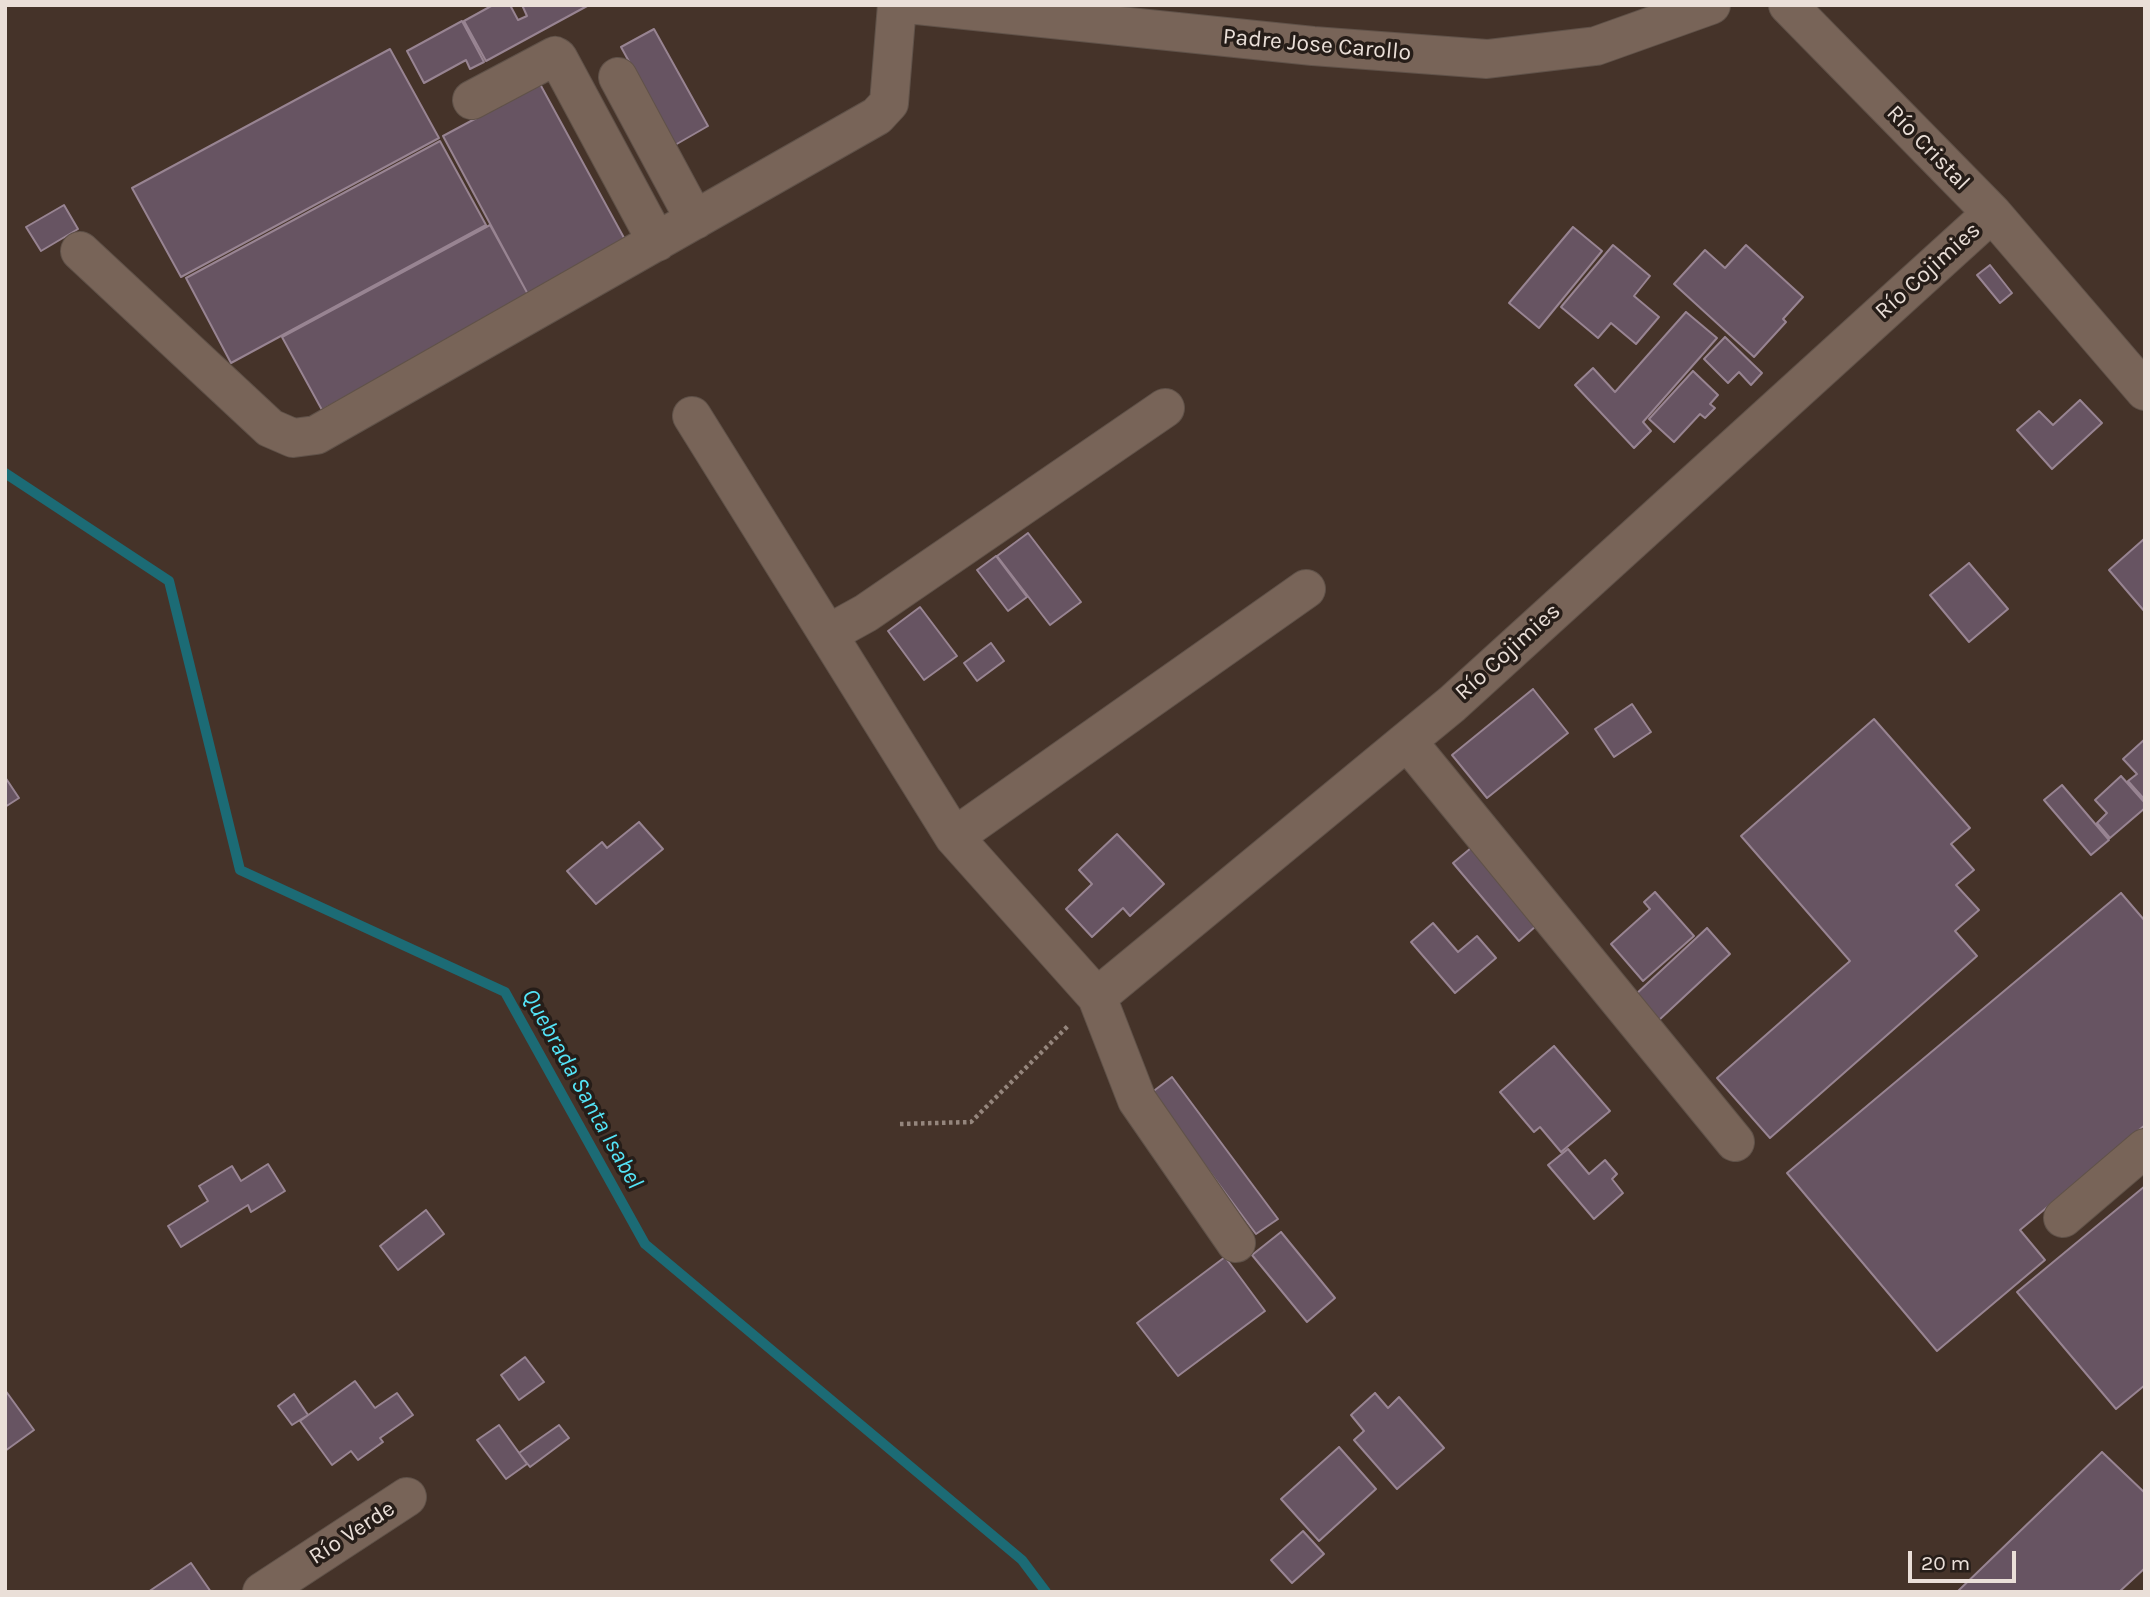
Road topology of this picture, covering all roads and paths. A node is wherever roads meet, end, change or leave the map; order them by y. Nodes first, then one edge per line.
1 (897, 5) edge
2 (917, 5) edge
3 (1711, 5) edge
4 (1788, 5) edge
5 (618, 77) dead end
6 (472, 100) dead end
7 (1992, 213) junction
8 (695, 220) junction
9 (657, 242) junction
10 (80, 251) dead end
11 (2145, 391) edge
12 (1166, 408) dead end
13 (692, 416) dead end
14 (1306, 589) dead end
15 (828, 634) junction
16 (1407, 741) junction
17 (954, 837) junction
18 (1097, 997) junction
19 (900, 1124) dead end
20 (1735, 1142) dead end
21 (2145, 1148) edge
22 (2063, 1218) dead end
23 (1236, 1243) dead end
24 (407, 1497) dead end
25 (262, 1592) edge

1 - 8 street
2 - 3 street, Padre Jose Carollo
4 - 7 street, Río Cristal
5 - 8 street
6 - 9 street
7 - 11 street, Río Cristal
7 - 16 street, Río Cojimies
8 - 9 street
9 - 10 street
12 - 15 street
13 - 15 street
14 - 17 street
15 - 17 street
16 - 18 street, Río Cojimies
16 - 20 street
17 - 18 street
18 - 19 path
18 - 23 street
21 - 22 street
24 - 25 street, Río Verde

